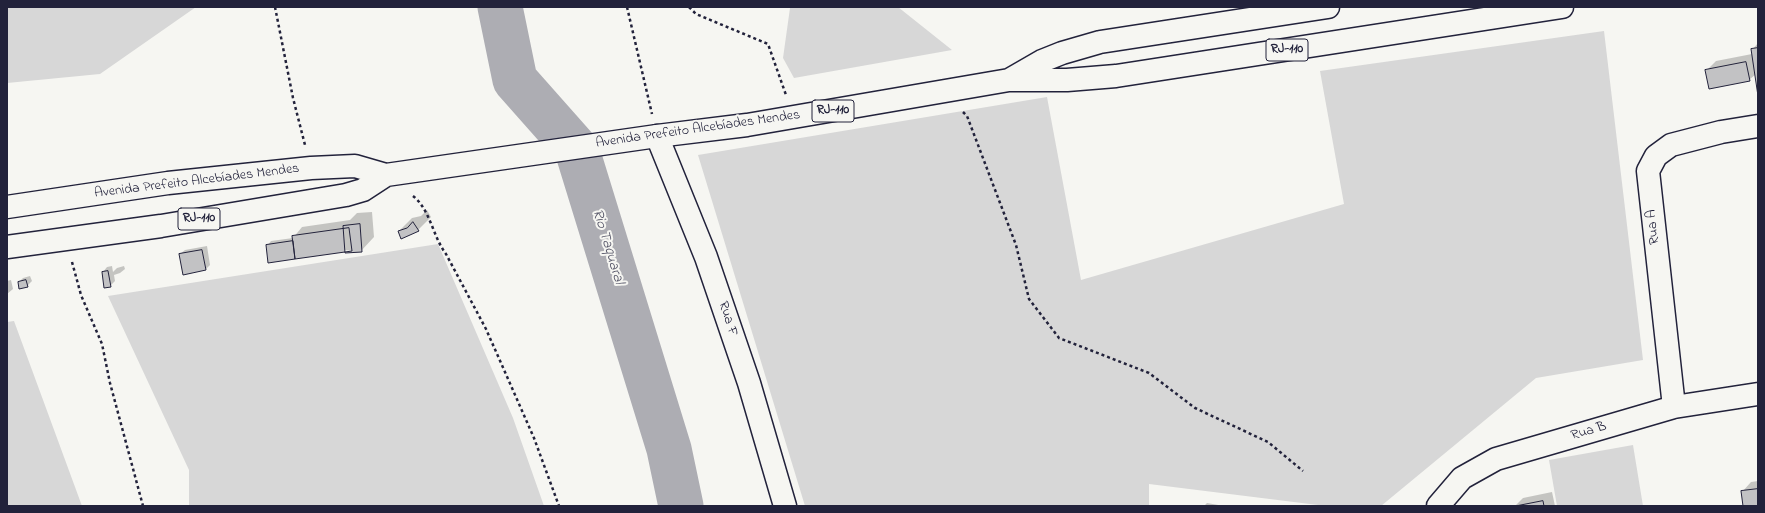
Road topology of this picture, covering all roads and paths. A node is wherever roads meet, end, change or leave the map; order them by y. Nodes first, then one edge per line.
1 (275, 7) edge
2 (627, 7) edge
3 (690, 7) edge
4 (1328, 7) edge
5 (1562, 7) edge
6 (1062, 53) junction
7 (1009, 80) junction
8 (1067, 80) junction
9 (943, 92) junction
10 (793, 117) junction
11 (1758, 126) edge
12 (652, 137) junction
13 (311, 168) junction
14 (386, 175) junction
15 (7, 207) edge
16 (65, 239) junction
17 (7, 248) edge
18 (1758, 394) edge
19 (1674, 407) junction
20 (1303, 471) dead end
21 (143, 506) edge
22 (559, 506) edge
23 (785, 506) edge
24 (1438, 506) edge

1 - 13 path
2 - 12 path
3 - 10 path
4 - 6 main road, Avenida Prefeito Alcebíades Mendes / RJ-110
5 - 8 main road, Avenida Prefeito Alcebíades Mendes / RJ-110
6 - 7 main road, Avenida Prefeito Alcebíades Mendes / RJ-110
6 - 8 main road
7 - 8 main road, Avenida Prefeito Alcebíades Mendes / RJ-110
7 - 9 main road, Avenida Prefeito Alcebíades Mendes / RJ-110
9 - 10 main road, Avenida Prefeito Alcebíades Mendes / RJ-110
9 - 20 path
10 - 12 main road, Avenida Prefeito Alcebíades Mendes / RJ-110
11 - 19 main road, Rua A
12 - 14 main road, Avenida Prefeito Alcebíades Mendes / RJ-110
12 - 23 main road, Rua F
13 - 14 main road, Avenida Prefeito Alcebíades Mendes / RJ-110
13 - 15 main road, Avenida Prefeito Alcebíades Mendes / RJ-110
14 - 16 main road, Avenida Prefeito Alcebíades Mendes / RJ-110
14 - 22 path
16 - 17 main road, Avenida Prefeito Alcebíades Mendes / RJ-110
16 - 21 path
18 - 19 main road, Rua B
19 - 24 main road, Rua B

